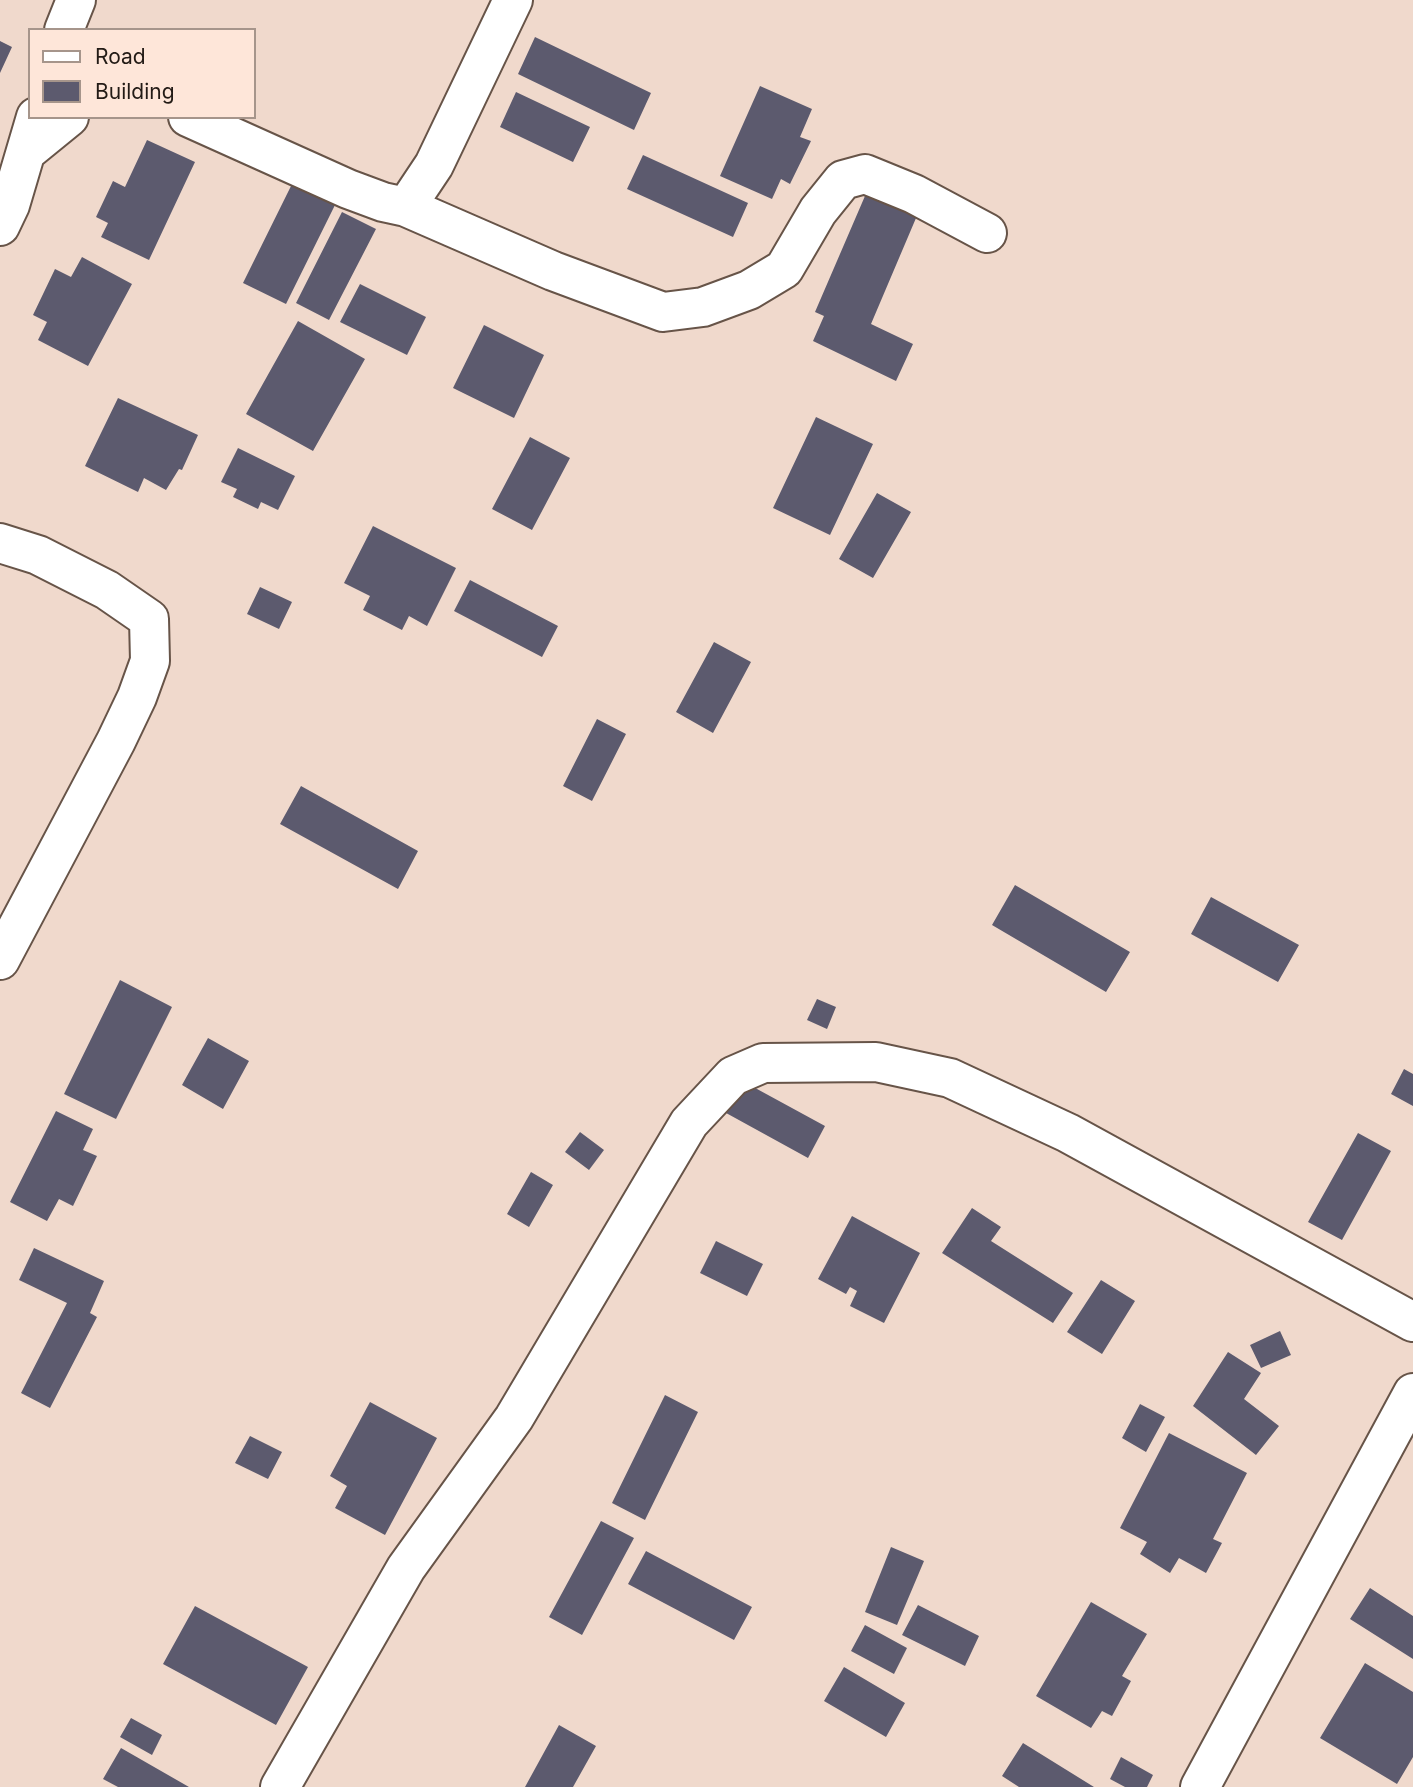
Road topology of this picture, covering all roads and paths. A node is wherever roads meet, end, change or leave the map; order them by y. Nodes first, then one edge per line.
1 (76, 0) edge
2 (513, 0) edge
3 (65, 28) edge
4 (65, 119) edge
5 (192, 119) edge
6 (31, 134) edge
7 (406, 207) junction
8 (0, 226) edge
9 (987, 233) dead end
10 (0, 543) edge
11 (0, 960) edge
12 (1413, 1322) edge
13 (1413, 1393) edge
14 (279, 1787) edge
15 (1200, 1787) edge

1 - 3 street
2 - 7 street
4 - 6 street
5 - 7 street
6 - 8 street
7 - 9 street
10 - 11 street
12 - 14 street
13 - 15 street

